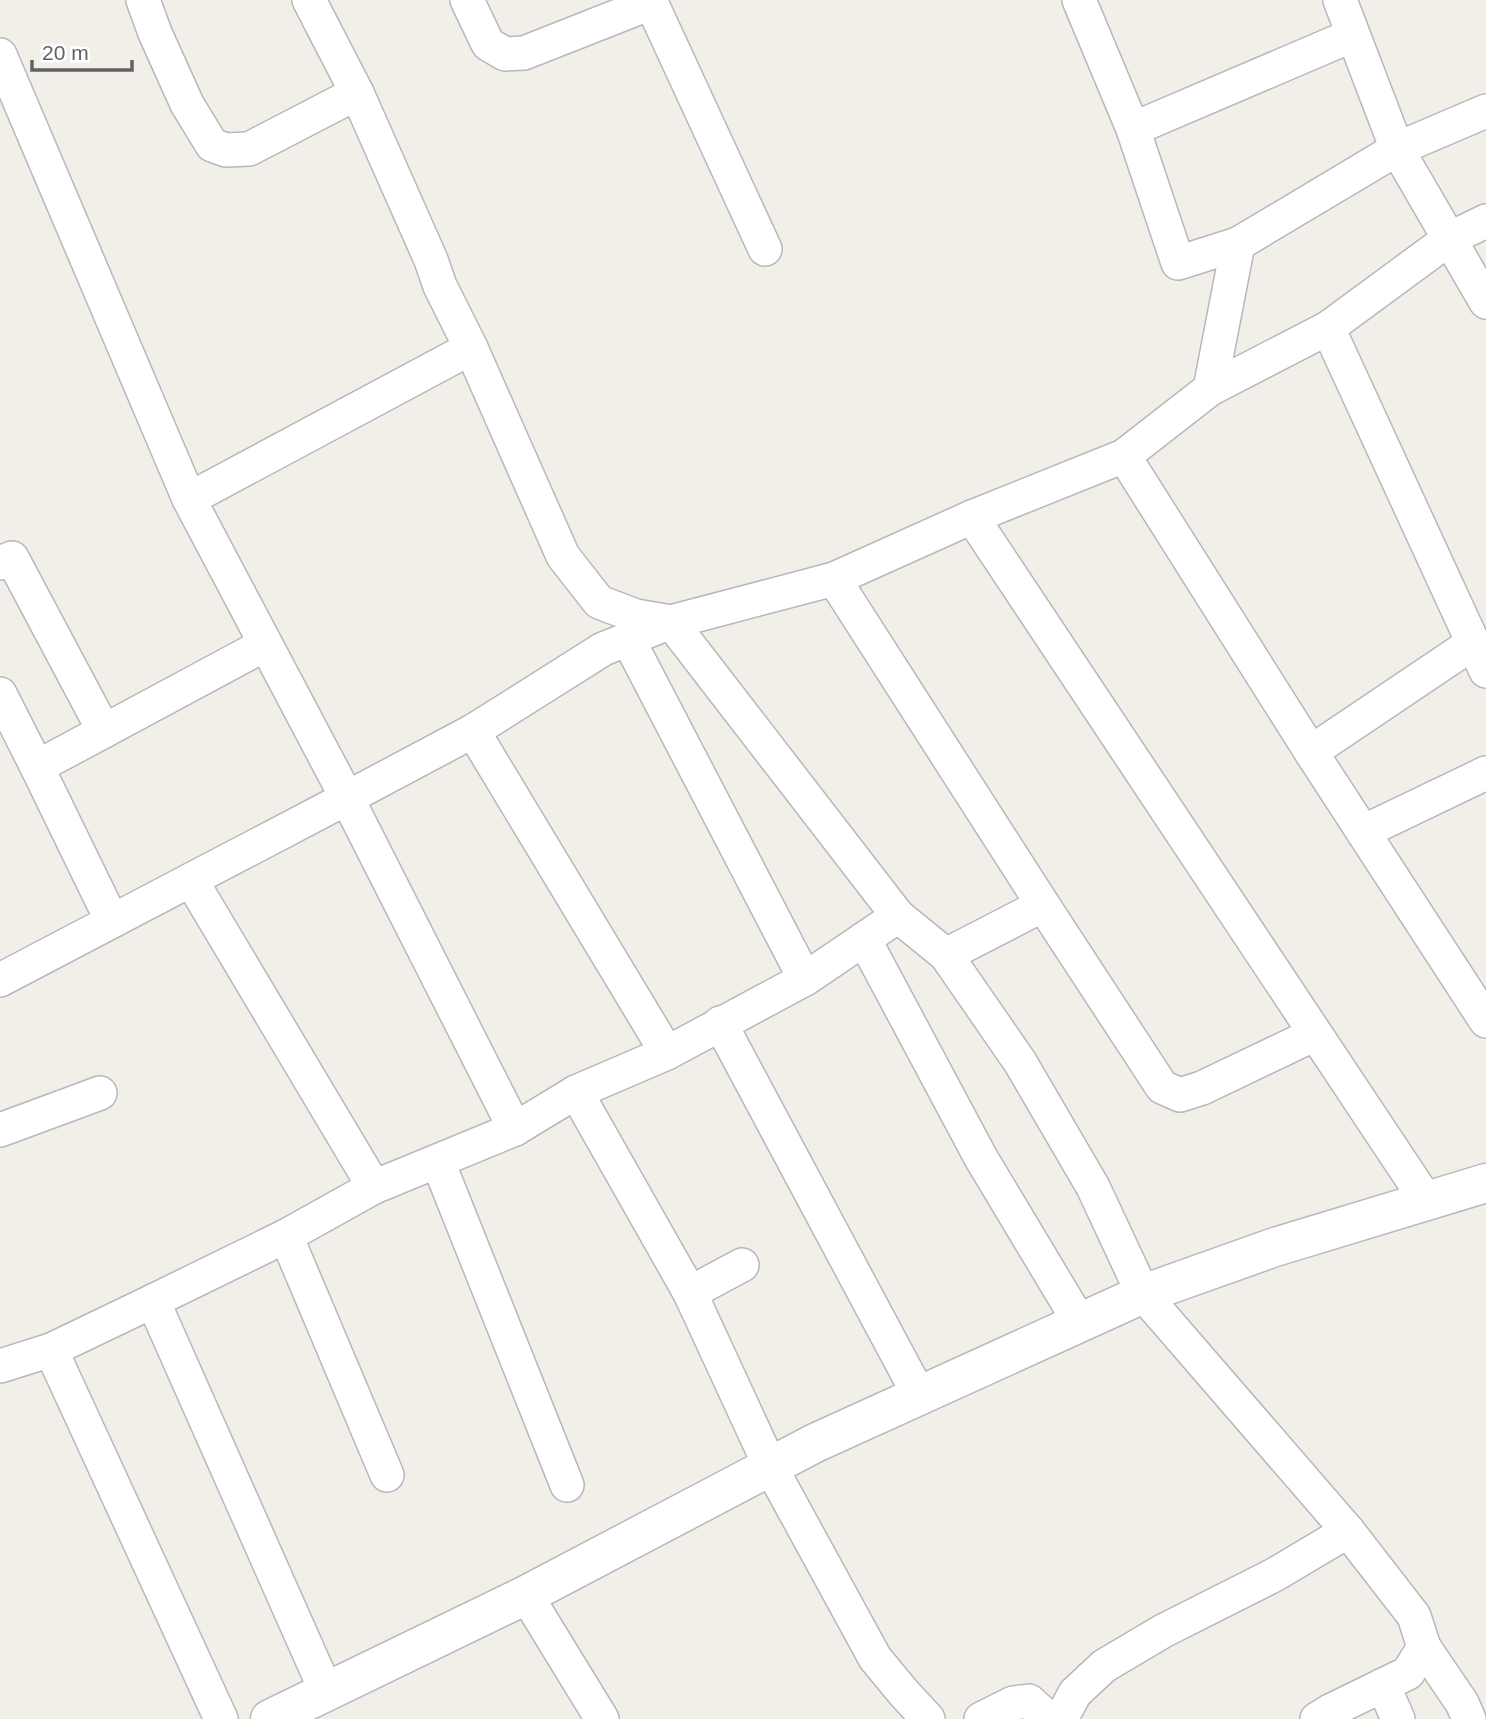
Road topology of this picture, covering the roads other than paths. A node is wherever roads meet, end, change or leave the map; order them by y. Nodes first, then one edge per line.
1 (143, 0) edge
2 (310, 0) edge
3 (467, 0) edge
4 (1340, 0) edge
5 (651, 2) edge
6 (1085, 2) edge
7 (1353, 35) junction
8 (0, 55) edge
9 (357, 93) junction
10 (1486, 111) edge
11 (1133, 129) junction
12 (1397, 149) junction
13 (1486, 221) edge
14 (1449, 239) junction
15 (1238, 244) junction
16 (765, 249) dead end
17 (1486, 302) edge
18 (1328, 328) junction
19 (471, 348) junction
20 (1210, 389) junction
21 (1124, 456) junction
22 (189, 499) junction
23 (972, 517) junction
24 (0, 563) edge
25 (834, 579) junction
26 (599, 602) junction
27 (671, 622) junction
28 (615, 644) junction
29 (264, 645) junction
30 (1480, 657) edge
31 (0, 694) edge
32 (104, 731) junction
33 (473, 731) junction
34 (1311, 752) junction
35 (37, 768) junction
36 (1486, 773) edge
37 (346, 798) junction
38 (1363, 832) junction
39 (191, 880) junction
40 (1043, 905) junction
41 (898, 916) junction
42 (112, 922) junction
43 (864, 939) junction
44 (946, 955) junction
45 (805, 979) junction
46 (0, 980) edge
47 (1486, 1021) edge
48 (720, 1023) junction
49 (1315, 1034) junction
50 (667, 1053) junction
51 (576, 1092) junction
52 (100, 1093) dead end
53 (515, 1129) junction
54 (0, 1130) edge
55 (438, 1162) junction
56 (1486, 1183) edge
57 (374, 1187) junction
58 (1426, 1200) junction
59 (286, 1236) junction
60 (742, 1265) dead end
61 (690, 1293) junction
62 (1143, 1294) junction
63 (153, 1301) junction
64 (1080, 1323) junction
65 (51, 1350) junction
66 (0, 1366) edge
67 (919, 1395) junction
68 (771, 1466) junction
69 (387, 1475) dead end
70 (567, 1485) dead end
71 (1349, 1531) junction
72 (526, 1595) junction
73 (1424, 1647) junction
74 (1383, 1685) junction
75 (326, 1691) junction
76 (1472, 1706) edge
77 (221, 1719) edge
78 (270, 1719) edge
79 (602, 1719) edge
80 (928, 1719) edge
81 (981, 1719) edge
82 (1045, 1719) edge
83 (1061, 1719) edge
84 (1317, 1719) edge
85 (1398, 1719) edge

1 - 9 street
2 - 9 street
3 - 5 street
4 - 7 street
5 - 16 street
6 - 11 street
7 - 11 street
7 - 12 street
8 - 22 street
9 - 19 street
10 - 12 street
11 - 15 street
12 - 14 street
12 - 15 street
13 - 14 street
14 - 17 street
14 - 18 street
15 - 20 street
18 - 20 street
18 - 30 street
19 - 22 street
19 - 26 street
20 - 21 street
21 - 23 street
21 - 34 street
22 - 29 street
23 - 25 street
23 - 49 street
24 - 32 street
25 - 27 street
25 - 40 street
26 - 27 street
26 - 28 street
27 - 28 street
27 - 41 street
28 - 33 street
28 - 45 street
29 - 32 street
29 - 37 street
30 - 34 street
31 - 35 street
32 - 35 street
33 - 37 street
33 - 50 street
34 - 38 street
35 - 42 street
36 - 38 street
37 - 39 street
37 - 53 street
38 - 47 street
39 - 42 street
39 - 57 street
40 - 44 street
40 - 49 street
41 - 43 street
41 - 44 street
42 - 46 street
43 - 45 street
43 - 64 street
44 - 62 street
45 - 48 street
48 - 50 street
48 - 67 street
49 - 58 street
50 - 51 street
51 - 53 street
51 - 61 street
52 - 54 street
53 - 55 street
55 - 57 street
55 - 70 street
56 - 58 street
57 - 59 street
58 - 62 street
59 - 63 street
59 - 69 street
60 - 61 street
61 - 68 street
62 - 64 street
62 - 71 street
63 - 65 street
63 - 75 street
64 - 67 street
65 - 66 street
65 - 77 street
67 - 68 street
68 - 72 street
68 - 80 street
71 - 73 street
71 - 83 street
72 - 75 street
72 - 79 street
73 - 74 street
73 - 76 street
74 - 84 street
74 - 85 street
75 - 78 street
81 - 82 street

